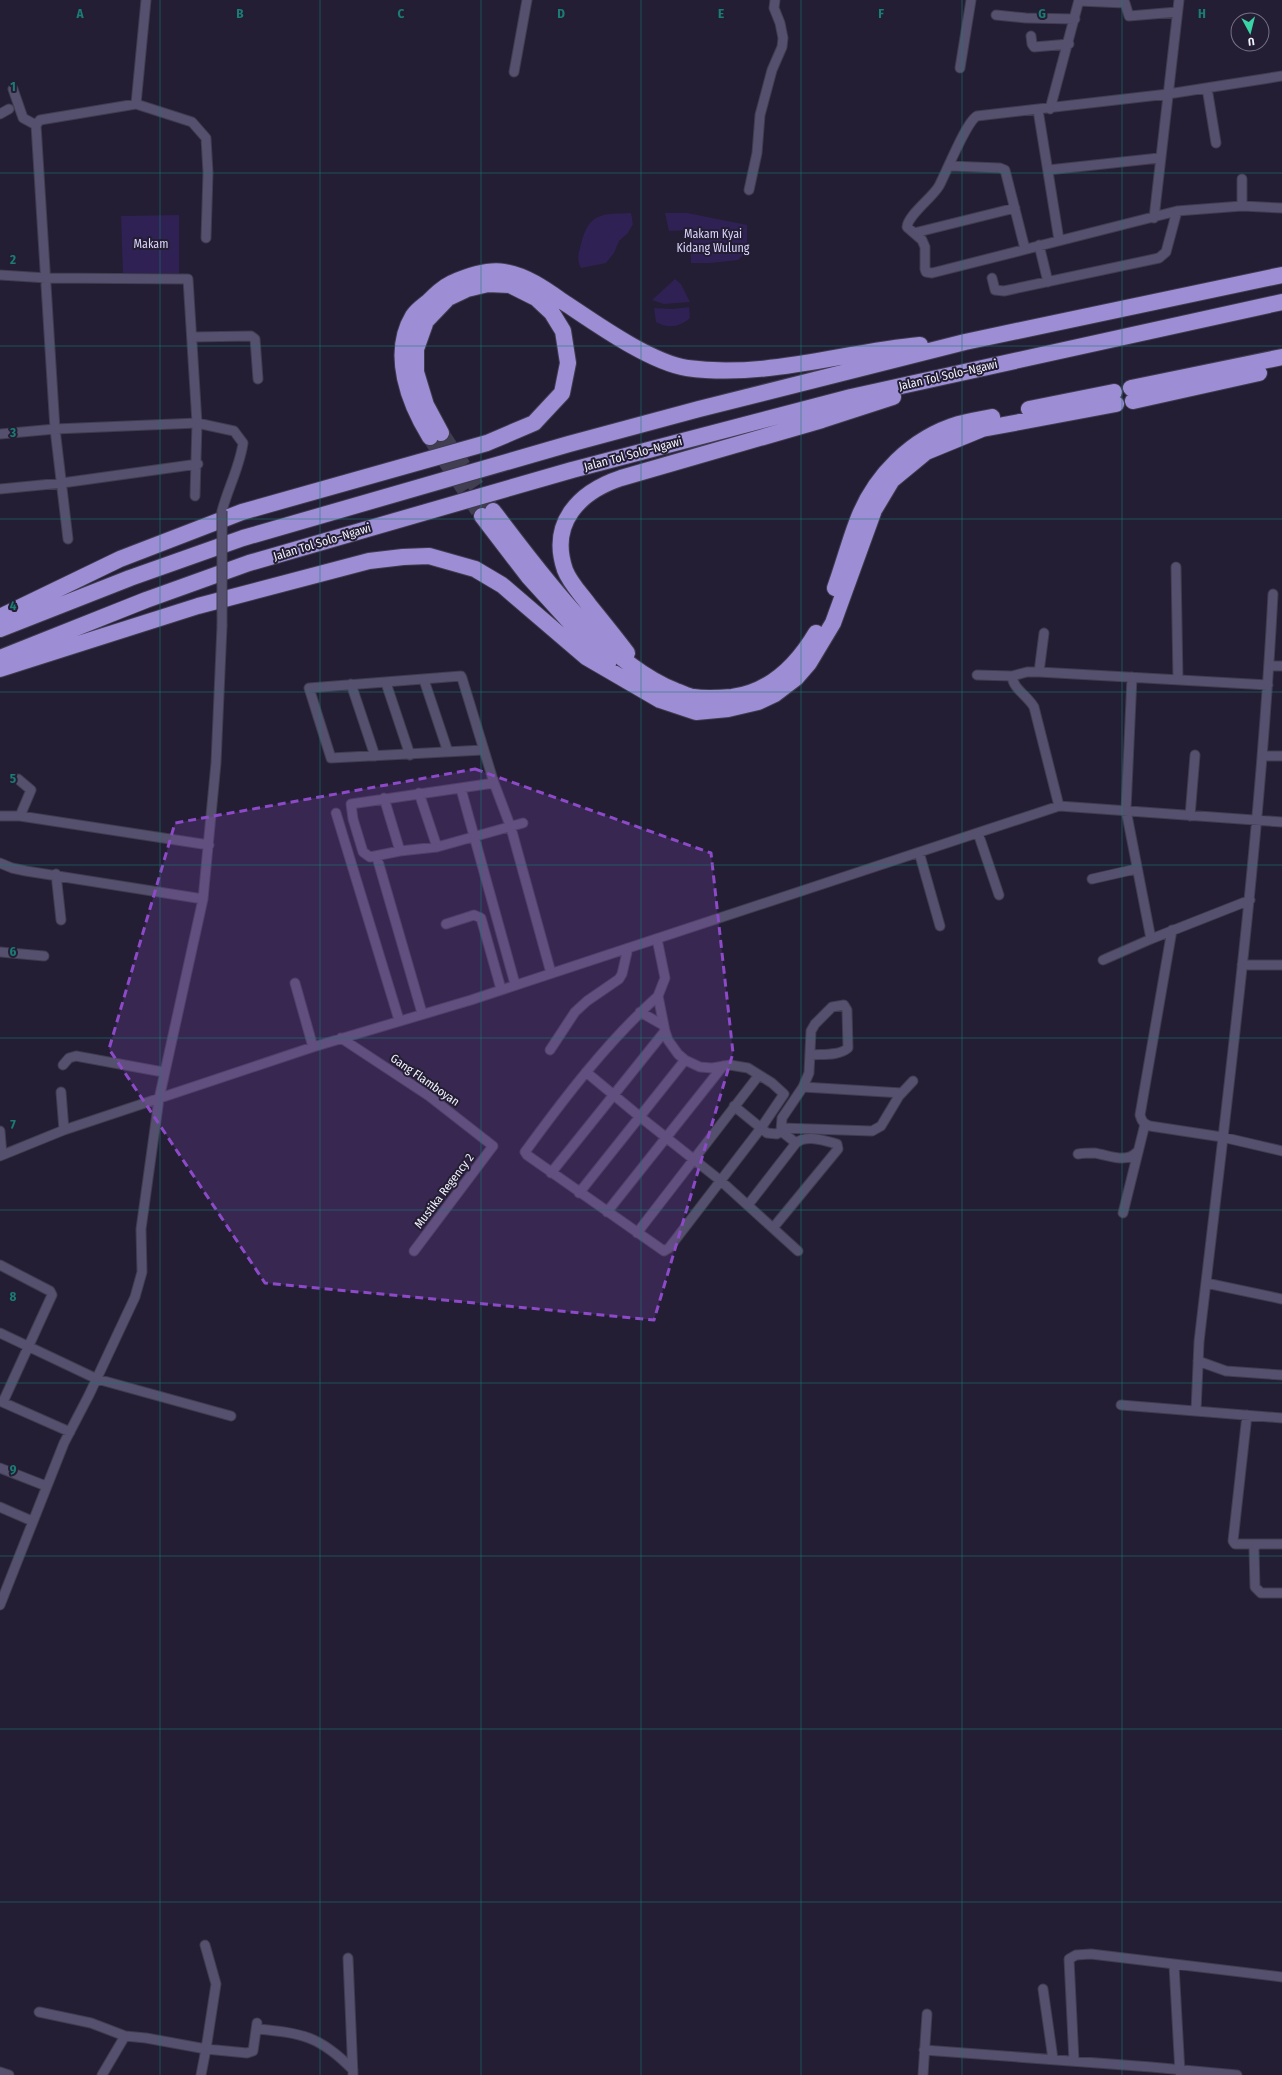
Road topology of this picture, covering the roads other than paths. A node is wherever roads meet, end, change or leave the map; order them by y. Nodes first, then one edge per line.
1 (146, 0) edge
2 (527, 0) edge
3 (775, 0) edge
4 (971, 0) edge
5 (1179, 0) edge
6 (1079, 1) edge
7 (1177, 12) junction
8 (996, 15) dead end
9 (1075, 19) junction
10 (1031, 36) dead end
11 (1069, 44) junction
12 (960, 68) dead end
13 (514, 72) dead end
14 (1282, 76) edge
15 (1207, 88) junction
16 (13, 89) dead end
17 (1168, 94) junction
18 (136, 104) junction
19 (1050, 108) junction
20 (9, 109) dead end
21 (1038, 110) junction
22 (0, 114) edge
23 (36, 125) junction
24 (1216, 144) dead end
25 (1159, 158) junction
26 (950, 166) junction
27 (1048, 170) junction
28 (1242, 179) dead end
29 (749, 190) dead end
30 (1242, 206) junction
31 (1015, 208) junction
32 (1282, 208) edge
33 (1177, 211) junction
34 (1154, 218) junction
35 (914, 233) junction
36 (206, 238) dead end
37 (1059, 240) junction
38 (1039, 245) junction
39 (1025, 249) junction
40 (0, 274) edge
41 (1282, 275) edge
42 (47, 278) junction
43 (992, 278) dead end
44 (1048, 282) junction
45 (1282, 302) edge
46 (192, 337) junction
47 (966, 342) junction
48 (1282, 357) edge
49 (985, 366) junction
50 (1282, 368) edge
51 (258, 379) dead end
52 (198, 423) junction
53 (55, 429) junction
54 (0, 434) edge
55 (198, 464) junction
56 (62, 483) junction
57 (0, 490) edge
58 (196, 496) dead end
59 (68, 539) dead end
60 (1176, 567) dead end
61 (1273, 594) dead end
62 (0, 617) edge
63 (0, 628) edge
64 (1044, 633) dead end
65 (0, 658) edge
66 (1269, 666) junction
67 (1282, 666) edge
68 (0, 669) edge
69 (642, 672) junction
70 (1039, 672) junction
71 (976, 675) dead end
72 (1012, 676) junction
73 (1132, 677) junction
74 (621, 678) junction
75 (424, 680) junction
76 (1178, 680) junction
77 (386, 683) junction
78 (351, 684) junction
79 (1268, 684) junction
80 (483, 750) junction
81 (448, 752) junction
82 (410, 755) junction
83 (1195, 755) dead end
84 (375, 756) junction
85 (1263, 756) junction
86 (1282, 756) edge
87 (18, 779) dead end
88 (494, 783) junction
89 (461, 789) junction
90 (419, 793) junction
91 (384, 798) junction
92 (1059, 806) junction
93 (1126, 810) junction
94 (336, 813) dead end
95 (0, 816) edge
96 (20, 816) junction
97 (1190, 816) junction
98 (1256, 820) junction
99 (1282, 822) edge
100 (523, 823) dead end
101 (511, 828) junction
102 (978, 833) junction
103 (474, 838) junction
104 (209, 845) junction
105 (437, 847) junction
106 (400, 851) junction
107 (919, 852) junction
108 (378, 861) dead end
109 (0, 863) edge
110 (1136, 869) junction
111 (56, 874) junction
112 (1092, 879) dead end
113 (999, 895) dead end
114 (203, 899) junction
115 (1250, 900) junction
116 (61, 920) dead end
117 (446, 924) dead end
118 (940, 926) dead end
119 (1172, 930) junction
120 (657, 938) junction
121 (1151, 938) junction
122 (628, 948) junction
123 (0, 952) edge
124 (44, 956) dead end
125 (1103, 960) dead end
126 (1242, 965) junction
127 (1282, 965) edge
128 (550, 972) junction
129 (295, 982) dead end
130 (515, 984) junction
131 (501, 989) junction
132 (658, 996) junction
133 (640, 1012) junction
134 (422, 1013) junction
135 (399, 1020) junction
136 (664, 1028) junction
137 (341, 1038) junction
138 (313, 1047) junction
139 (550, 1050) dead end
140 (811, 1055) junction
141 (685, 1060) junction
142 (63, 1065) dead end
143 (723, 1066) junction
144 (163, 1072) junction
145 (586, 1072) junction
146 (758, 1075) junction
147 (913, 1081) dead end
148 (803, 1087) junction
149 (61, 1092) dead end
150 (902, 1093) junction
151 (612, 1095) junction
152 (158, 1099) junction
153 (734, 1106) junction
154 (638, 1116) junction
155 (1144, 1124) junction
156 (762, 1128) junction
157 (64, 1130) junction
158 (782, 1130) junction
159 (0, 1131) edge
160 (1222, 1137) junction
161 (666, 1138) junction
162 (796, 1143) junction
163 (493, 1146) joint
164 (1282, 1151) edge
165 (1137, 1152) junction
166 (1078, 1154) dead end
167 (1, 1155) edge
168 (694, 1160) junction
169 (551, 1173) junction
170 (721, 1181) junction
171 (579, 1193) junction
172 (748, 1205) junction
173 (607, 1212) junction
174 (1123, 1213) dead end
175 (773, 1228) junction
176 (637, 1233) junction
177 (414, 1252) dead end
178 (798, 1252) dead end
179 (0, 1265) edge
180 (1206, 1283) junction
181 (1282, 1299) edge
182 (0, 1333) edge
183 (29, 1347) junction
184 (1198, 1361) junction
185 (1282, 1375) edge
186 (97, 1379) junction
187 (2, 1401) edge
188 (1121, 1405) dead end
189 (1196, 1411) junction
190 (1247, 1415) junction
191 (231, 1416) dead end
192 (1282, 1418) edge
193 (70, 1432) junction
194 (0, 1468) edge
195 (46, 1486) junction
196 (0, 1507) edge
197 (32, 1521) junction
198 (1282, 1544) edge
199 (1256, 1545) junction
200 (1282, 1593) edge
201 (0, 1605) edge
202 (205, 1945) dead end
203 (348, 1958) dead end
204 (1174, 1965) junction
205 (1282, 1978) edge
206 (1043, 1990) dead end
207 (39, 2012) dead end
208 (927, 2014) dead end
209 (125, 2036) junction
210 (206, 2049) junction
211 (924, 2050) junction
212 (1053, 2059) junction
213 (1074, 2060) junction
214 (0, 2072) edge
215 (353, 2072) edge
216 (1180, 2072) edge
217 (9, 2075) edge
218 (102, 2075) edge
219 (201, 2075) edge
220 (923, 2075) edge
221 (1237, 2075) edge

1 - 18 street
2 - 13 street
3 - 29 street
4 - 12 street
5 - 7 street
6 - 7 street
6 - 9 street
7 - 17 street
8 - 9 street
9 - 11 street
10 - 11 street
11 - 19 street
14 - 15 street
15 - 17 street
15 - 24 street
16 - 23 street
17 - 19 street
17 - 25 street
18 - 23 street
18 - 36 street
19 - 21 street
20 - 22 street
21 - 26 street
21 - 27 street
23 - 42 street
25 - 27 street
25 - 34 street
26 - 31 street
26 - 35 street
27 - 37 street
28 - 30 street
30 - 32 street
30 - 33 street
31 - 35 street
31 - 39 street
33 - 34 street
33 - 44 street
34 - 37 street
35 - 39 street
37 - 38 street
38 - 39 street
38 - 44 street
40 - 42 street
41 - 47 highway
42 - 46 street
42 - 53 street
43 - 44 street
45 - 49 highway, Jalan Tol Solo–Ngawi
46 - 51 street
46 - 52 street
47 - 62 highway
47 - 63 highway
48 - 50 highway
49 - 65 highway, Jalan Tol Solo–Ngawi
49 - 69 highway
52 - 53 street
52 - 55 street
52 - 104 street, bridge
53 - 54 street
53 - 56 street
55 - 56 street
55 - 58 street
56 - 57 street
56 - 59 street
60 - 76 street
61 - 66 street
64 - 70 street
66 - 67 street
66 - 79 street
68 - 74 highway
69 - 74 highway
69 - 74 highway
70 - 72 street
70 - 73 street
71 - 72 street
72 - 92 street
73 - 76 street
73 - 93 street
75 - 77 street
75 - 80 street
75 - 81 street
76 - 79 street
77 - 78 street
77 - 82 street
78 - 84 street
78 - 84 street
79 - 85 street
80 - 81 street
80 - 88 street
81 - 82 street
82 - 84 street
83 - 97 street
85 - 86 street
85 - 98 street
87 - 96 street
88 - 89 street
88 - 101 street
89 - 90 street
89 - 103 street
90 - 91 street
90 - 105 street
91 - 106 street
91 - 106 street
92 - 93 street
92 - 102 street
93 - 97 street
93 - 110 street
94 - 135 street
95 - 96 street
96 - 104 street
97 - 98 street
98 - 99 street
98 - 115 street
100 - 101 street
101 - 103 street
101 - 128 street
102 - 107 street
102 - 113 street
103 - 105 street
103 - 130 street
104 - 114 street
105 - 106 street
107 - 118 street
107 - 120 street
108 - 134 street
109 - 111 street
110 - 112 street
110 - 121 street
111 - 114 street
111 - 116 street
114 - 144 street
115 - 119 street
115 - 126 street
117 - 131 street
119 - 121 street
119 - 155 street
120 - 122 street
120 - 132 street
121 - 125 street
122 - 128 street
122 - 139 street
123 - 124 street
126 - 127 street
126 - 160 street
128 - 130 street
129 - 138 street
130 - 131 street
131 - 134 street
132 - 133 street
132 - 136 street
133 - 136 street
133 - 145 street
134 - 135 street
135 - 137 street
136 - 141 street
136 - 151 street
137 - 138 street
137 - 163 street, Gang Flamboyan
138 - 152 street
140 - 140 street
140 - 148 street
141 - 143 street
141 - 154 street
142 - 144 street
143 - 146 street
143 - 161 street
144 - 152 street
145 - 151 street
145 - 169 street
146 - 153 street
146 - 156 street
147 - 150 street
148 - 150 street
148 - 158 street
149 - 157 street
150 - 158 street
151 - 154 street
151 - 169 street
152 - 157 street
152 - 186 street
153 - 156 street
153 - 168 street
154 - 161 street
154 - 171 street
155 - 160 street
155 - 165 street
156 - 158 street
156 - 170 street
157 - 167 street
158 - 162 street
159 - 167 street
160 - 164 street
160 - 180 street
161 - 168 street
161 - 173 street
162 - 172 street
162 - 175 street
163 - 177 street, Mustika Regency 2
165 - 166 street
165 - 174 street
168 - 170 street
168 - 176 street
169 - 171 street
170 - 172 street
170 - 176 street
171 - 173 street
172 - 175 street
173 - 176 street
175 - 178 street
179 - 183 street
180 - 181 street
180 - 184 street
182 - 183 street
183 - 186 street
183 - 187 street
184 - 185 street
184 - 189 street
186 - 191 street
186 - 193 street
187 - 193 street
188 - 189 street
189 - 190 street
190 - 192 street
190 - 199 street
193 - 195 street
194 - 195 street
195 - 197 street
196 - 197 street
197 - 201 street
198 - 199 street
199 - 200 street
202 - 210 street
203 - 215 street
204 - 205 street
204 - 213 street
204 - 216 street
206 - 212 street
207 - 209 street
208 - 211 street
209 - 210 street
209 - 218 street
210 - 215 street
210 - 219 street
211 - 212 street
211 - 220 street
212 - 213 street
213 - 216 street
214 - 217 street
216 - 221 street

